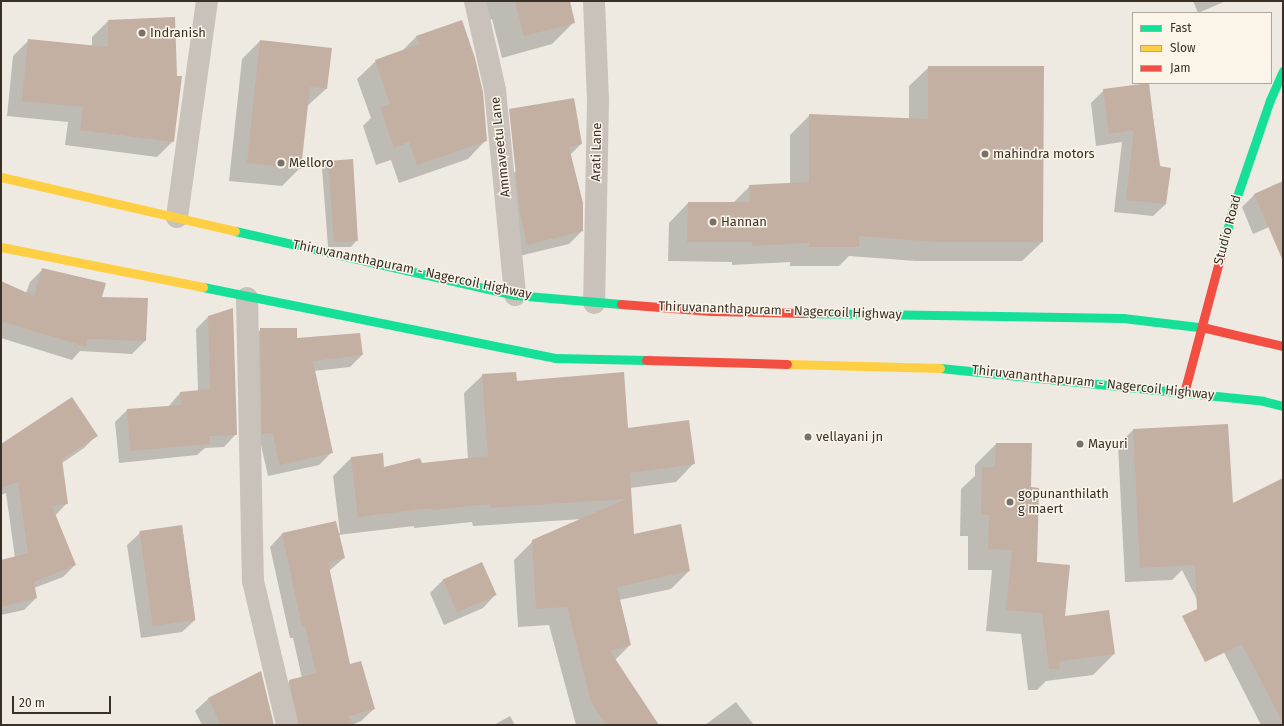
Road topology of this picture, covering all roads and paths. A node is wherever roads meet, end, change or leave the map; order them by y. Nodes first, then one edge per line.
1 (207, 1) edge
2 (475, 1) edge
3 (594, 1) edge
4 (1283, 71) edge
5 (1, 177) edge
6 (177, 217) junction
7 (1, 247) edge
8 (515, 295) junction
9 (247, 298) junction
10 (594, 303) junction
11 (1202, 327) junction
12 (1283, 346) edge
13 (1184, 393) junction
14 (1283, 406) edge
15 (287, 725) edge

1 - 6 street
2 - 8 street, Ammaveetu Lane
3 - 10 street, Arati Lane
4 - 11 main road, Studio Road
5 - 6 main road, Thiruvananthapuram - Nagercoil Highway
6 - 8 main road, Thiruvananthapuram - Nagercoil Highway
7 - 9 main road, Thiruvananthapuram - Nagercoil Highway
8 - 10 main road, Thiruvananthapuram - Nagercoil Highway
9 - 13 main road, Thiruvananthapuram - Nagercoil Highway
9 - 15 street
10 - 11 main road, Thiruvananthapuram - Nagercoil Highway
11 - 12 main road, Thiruvananthapuram - Nagercoil Highway
11 - 13 main road, Studio Road
13 - 14 main road, Thiruvananthapuram - Nagercoil Highway

